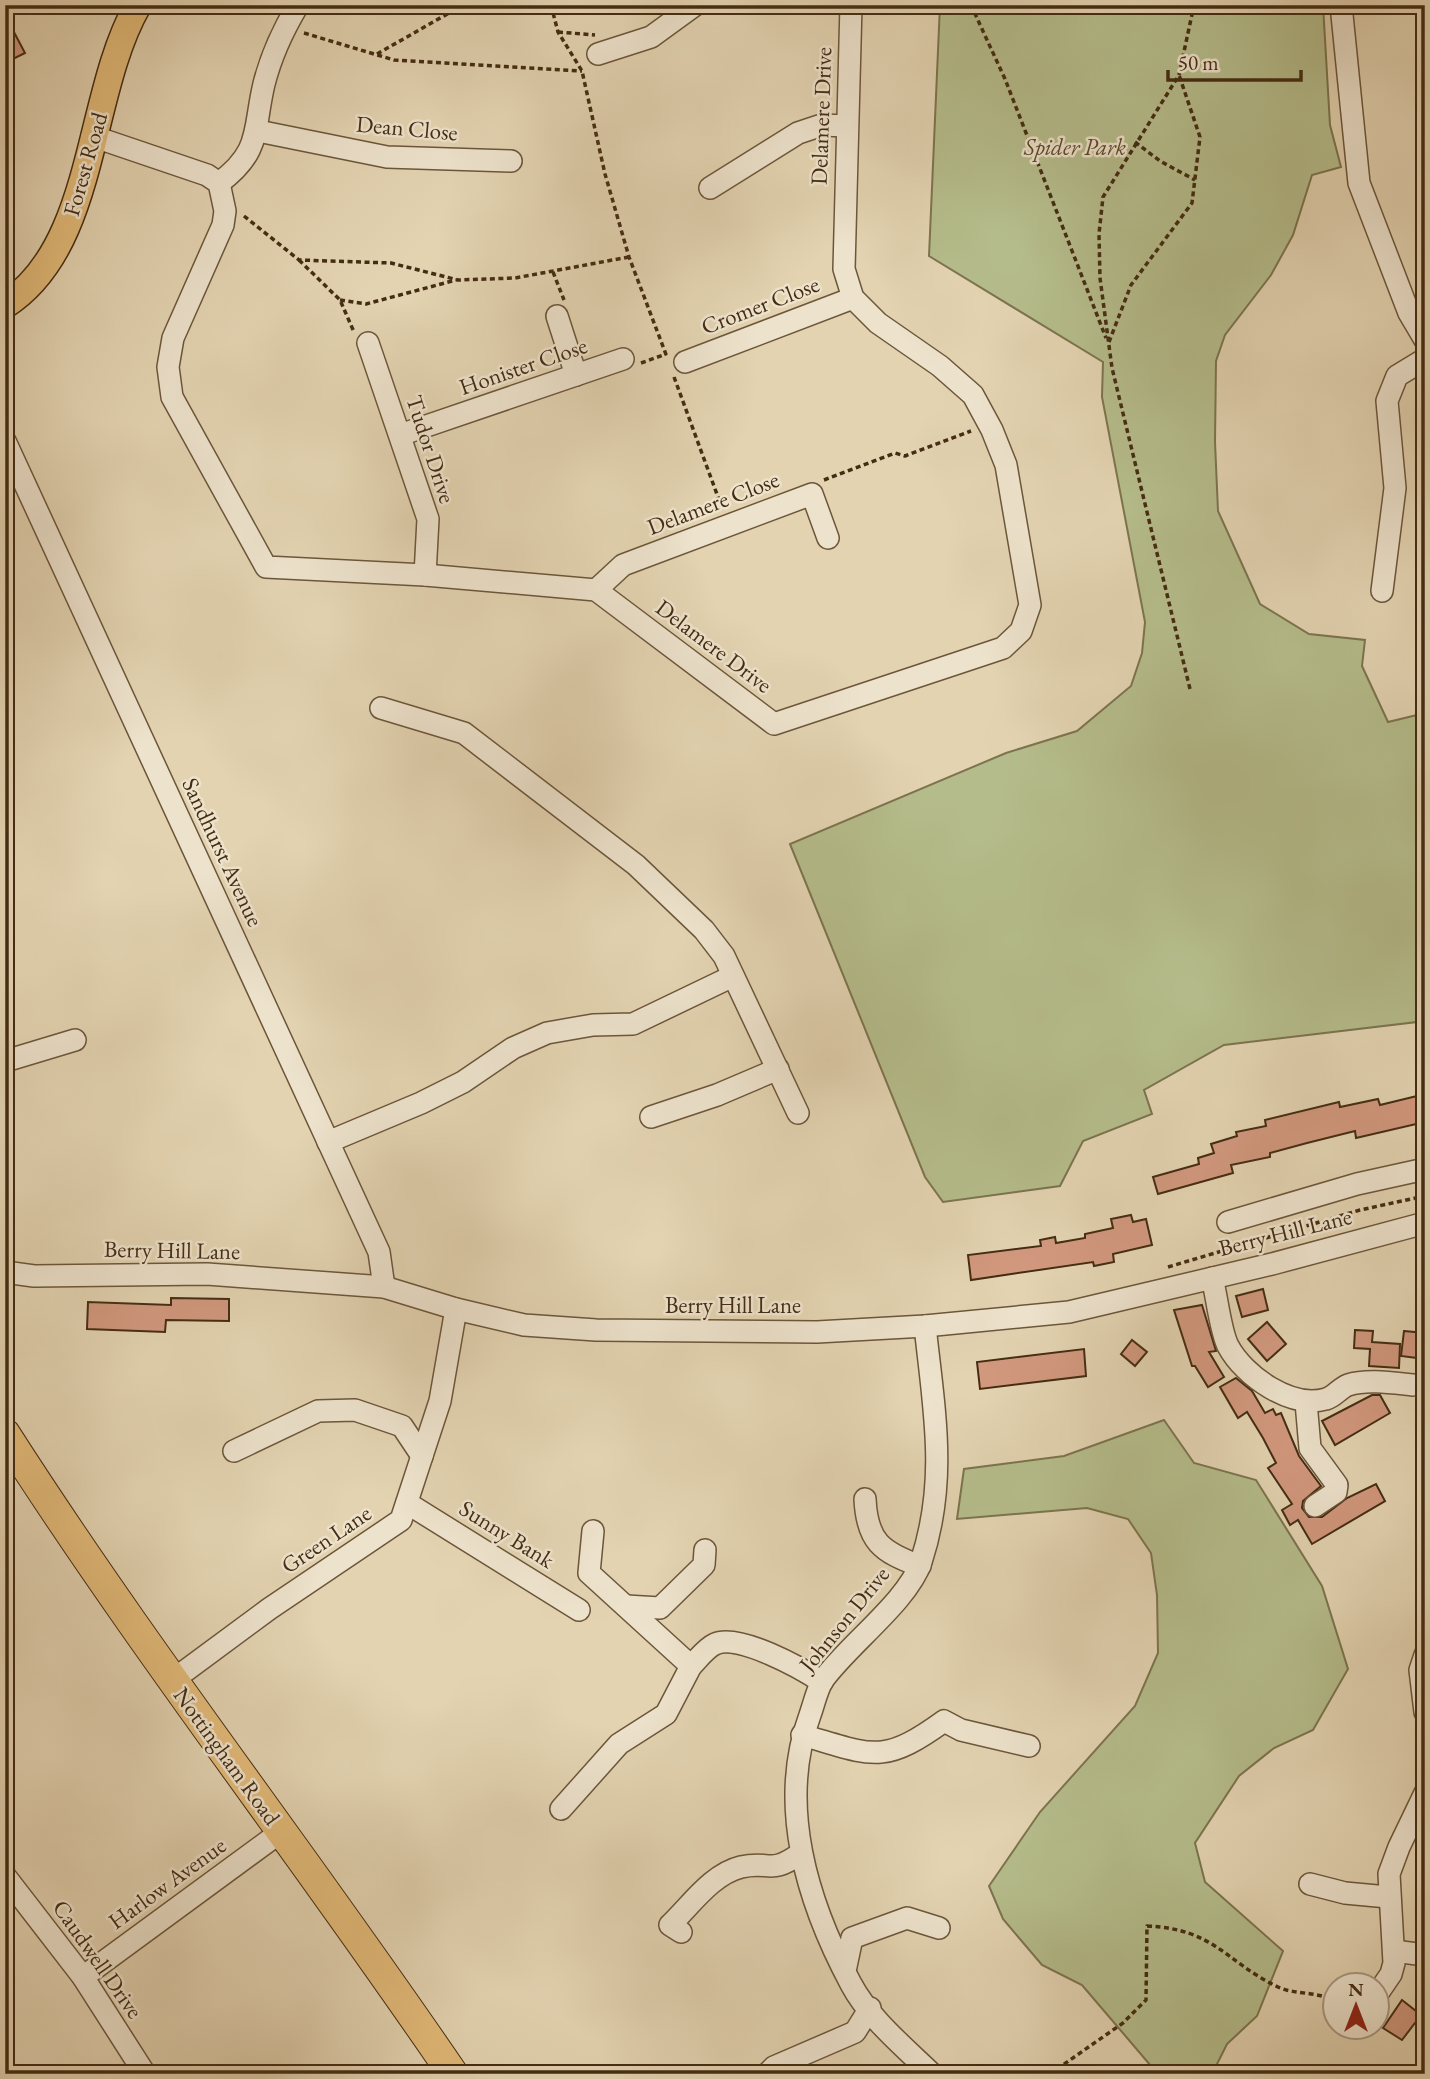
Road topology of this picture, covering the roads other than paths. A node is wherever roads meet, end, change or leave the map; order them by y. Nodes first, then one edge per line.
1 (138, 5) edge
2 (298, 5) edge
3 (695, 5) edge
4 (850, 5) edge
5 (1341, 5) edge
6 (598, 54) road end
7 (847, 126) junction
8 (258, 131) junction
9 (92, 136) junction
10 (511, 161) dead end
11 (219, 183) junction
12 (710, 188) dead end
13 (853, 298) junction
14 (5, 305) edge
15 (557, 316) dead end
16 (1425, 340) edge
17 (368, 343) road end
18 (623, 359) dead end
19 (1425, 359) edge
20 (675, 364) road end
21 (576, 375) junction
22 (400, 435) junction
23 (5, 442) edge
24 (828, 538) dead end
25 (425, 575) junction
26 (1389, 585) dead end
27 (596, 590) junction
28 (381, 708) dead end
29 (733, 976) junction
30 (75, 1040) dead end
31 (5, 1057) edge
32 (778, 1069) junction
33 (798, 1112) dead end
34 (651, 1117) dead end
35 (328, 1142) junction
36 (1425, 1169) edge
37 (1228, 1222) dead end
38 (1425, 1223) edge
39 (5, 1272) edge
40 (34, 1276) junction
41 (1212, 1278) junction
42 (5, 1282) edge
43 (384, 1287) junction
44 (456, 1309) junction
45 (925, 1326) junction
46 (1413, 1385) dead end
47 (1306, 1402) junction
48 (5, 1434) edge
49 (234, 1451) dead end
50 (422, 1456) junction
51 (865, 1499) dead end
52 (407, 1503) junction
53 (1315, 1506) dead end
54 (593, 1531) dead end
55 (705, 1550) dead end
56 (920, 1566) junction
57 (626, 1606) junction
58 (579, 1610) dead end
59 (1425, 1655) edge
60 (691, 1666) junction
61 (173, 1680) junction
62 (822, 1682) junction
63 (1425, 1712) edge
64 (802, 1735) junction
65 (1029, 1746) dead end
66 (1425, 1793) edge
67 (561, 1809) dead end
68 (282, 1831) junction
69 (801, 1853) junction
70 (5, 1875) edge
71 (1310, 1884) dead end
72 (1388, 1896) junction
73 (939, 1928) dead end
74 (681, 1932) dead end
75 (1394, 1951) junction
76 (1425, 1955) edge
77 (1392, 1970) edge
78 (845, 1971) junction
79 (83, 1977) junction
80 (870, 2008) junction
81 (145, 2074) edge
82 (453, 2074) edge
83 (767, 2074) edge
84 (932, 2074) edge

1 - 9 main road, Forest Road
2 - 8 street
3 - 6 street
4 - 7 street, Delamere Drive
5 - 16 street
7 - 12 street
7 - 13 street, Delamere Drive
8 - 10 street, Dean Close
8 - 11 street
9 - 11 street
9 - 14 main road, Forest Road
11 - 25 street
13 - 20 street, Cromer Close
13 - 27 street, Delamere Drive
15 - 21 street
17 - 22 street, Tudor Drive
18 - 21 street, Honister Close
19 - 26 street
21 - 22 street, Honister Close
22 - 25 street, Tudor Drive
23 - 35 street, Sandhurst Avenue
24 - 27 street, Delamere Close
25 - 27 street
28 - 29 street
29 - 32 street
29 - 35 street
30 - 31 street
32 - 33 street
32 - 34 street
35 - 43 street, Sandhurst Avenue
36 - 37 street
38 - 41 street, Berry Hill Lane
39 - 40 street, Berry Hill Lane
40 - 42 street, Berry Hill Lane
40 - 43 street, Berry Hill Lane
41 - 45 street, Berry Hill Lane
41 - 47 street
43 - 44 street, Berry Hill Lane
44 - 45 street, Berry Hill Lane
44 - 50 street, Green Lane
45 - 56 street, Johnson Drive
46 - 47 street
47 - 53 street
48 - 61 highway, Nottingham Road
49 - 50 street
50 - 52 street, Green Lane
51 - 56 street
52 - 58 street, Sunny Bank
52 - 61 street, Green Lane
54 - 57 street
55 - 57 street
56 - 62 street, Johnson Drive
57 - 60 street
59 - 63 street
60 - 62 street
60 - 67 street
61 - 68 highway, Nottingham Road
62 - 64 street, Johnson Drive
64 - 65 street
64 - 69 street, Johnson Drive
66 - 72 street
68 - 79 street, Harlow Avenue
68 - 82 highway, Nottingham Road
69 - 74 street
69 - 78 street, Johnson Drive
70 - 79 street, Caudwell Drive
71 - 72 street
72 - 75 street
73 - 78 street
75 - 76 street
75 - 77 street
78 - 80 street, Johnson Drive
79 - 81 street, Caudwell Drive
80 - 83 street
80 - 84 street, Johnson Drive

